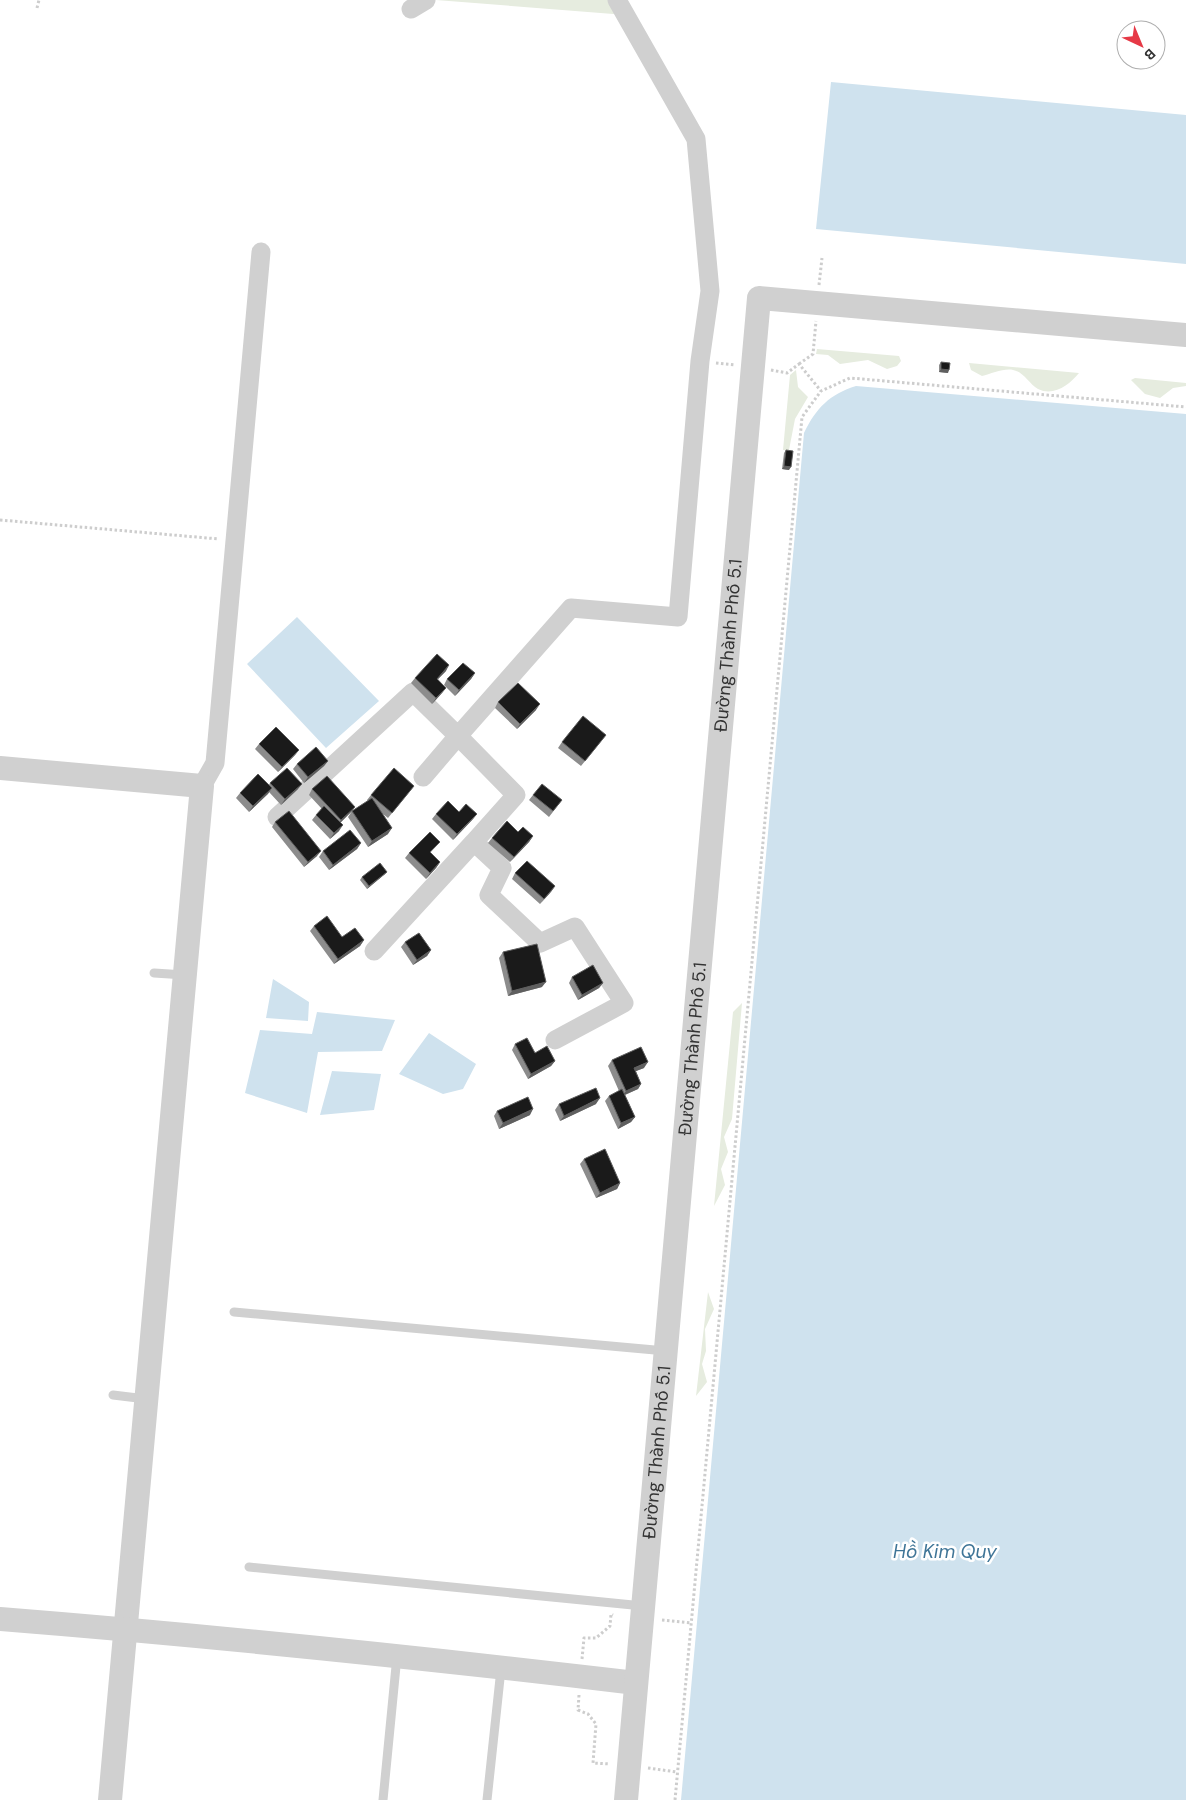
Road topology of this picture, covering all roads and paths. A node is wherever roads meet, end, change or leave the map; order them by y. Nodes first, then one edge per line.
1 (39, 0) edge
2 (617, 0) edge
3 (37, 8) dead end
4 (261, 252) dead end
5 (1186, 335) edge
6 (1186, 407) edge
7 (0, 520) edge
8 (235, 540) junction
9 (458, 736) junction
10 (0, 768) edge
11 (423, 777) dead end
12 (202, 786) junction
13 (276, 817) dead end
14 (474, 842) junction
15 (374, 951) dead end
16 (154, 973) dead end
17 (185, 975) junction
18 (556, 1040) dead end
19 (234, 1312) dead end
20 (666, 1351) junction
21 (113, 1395) dead end
22 (146, 1399) junction
23 (249, 1567) dead end
24 (643, 1606) junction
25 (0, 1619) edge
26 (125, 1629) junction
27 (397, 1656) junction
28 (501, 1667) junction
29 (636, 1683) junction
30 (110, 1800) edge
31 (383, 1800) edge
32 (487, 1800) edge
33 (626, 1800) edge
34 (675, 1800) edge

1 - 3 path
2 - 9 street
4 - 8 street
5 - 20 street, Đường Thành Phố 5.1
6 - 34 path
7 - 8 path
8 - 12 street
9 - 11 street
9 - 13 street
9 - 14 street
10 - 12 street
12 - 17 street
14 - 15 street
14 - 18 street
16 - 17 lane
17 - 22 street
19 - 20 lane
20 - 24 street, Đường Thành Phố 5.1
21 - 22 lane
22 - 26 street
23 - 24 lane
24 - 29 street, Đường Thành Phố 5.1
25 - 26 street
26 - 27 street
26 - 30 street
27 - 28 street
27 - 31 lane
28 - 29 street
28 - 32 lane
29 - 33 street, Đường Thành Phố 5.1

